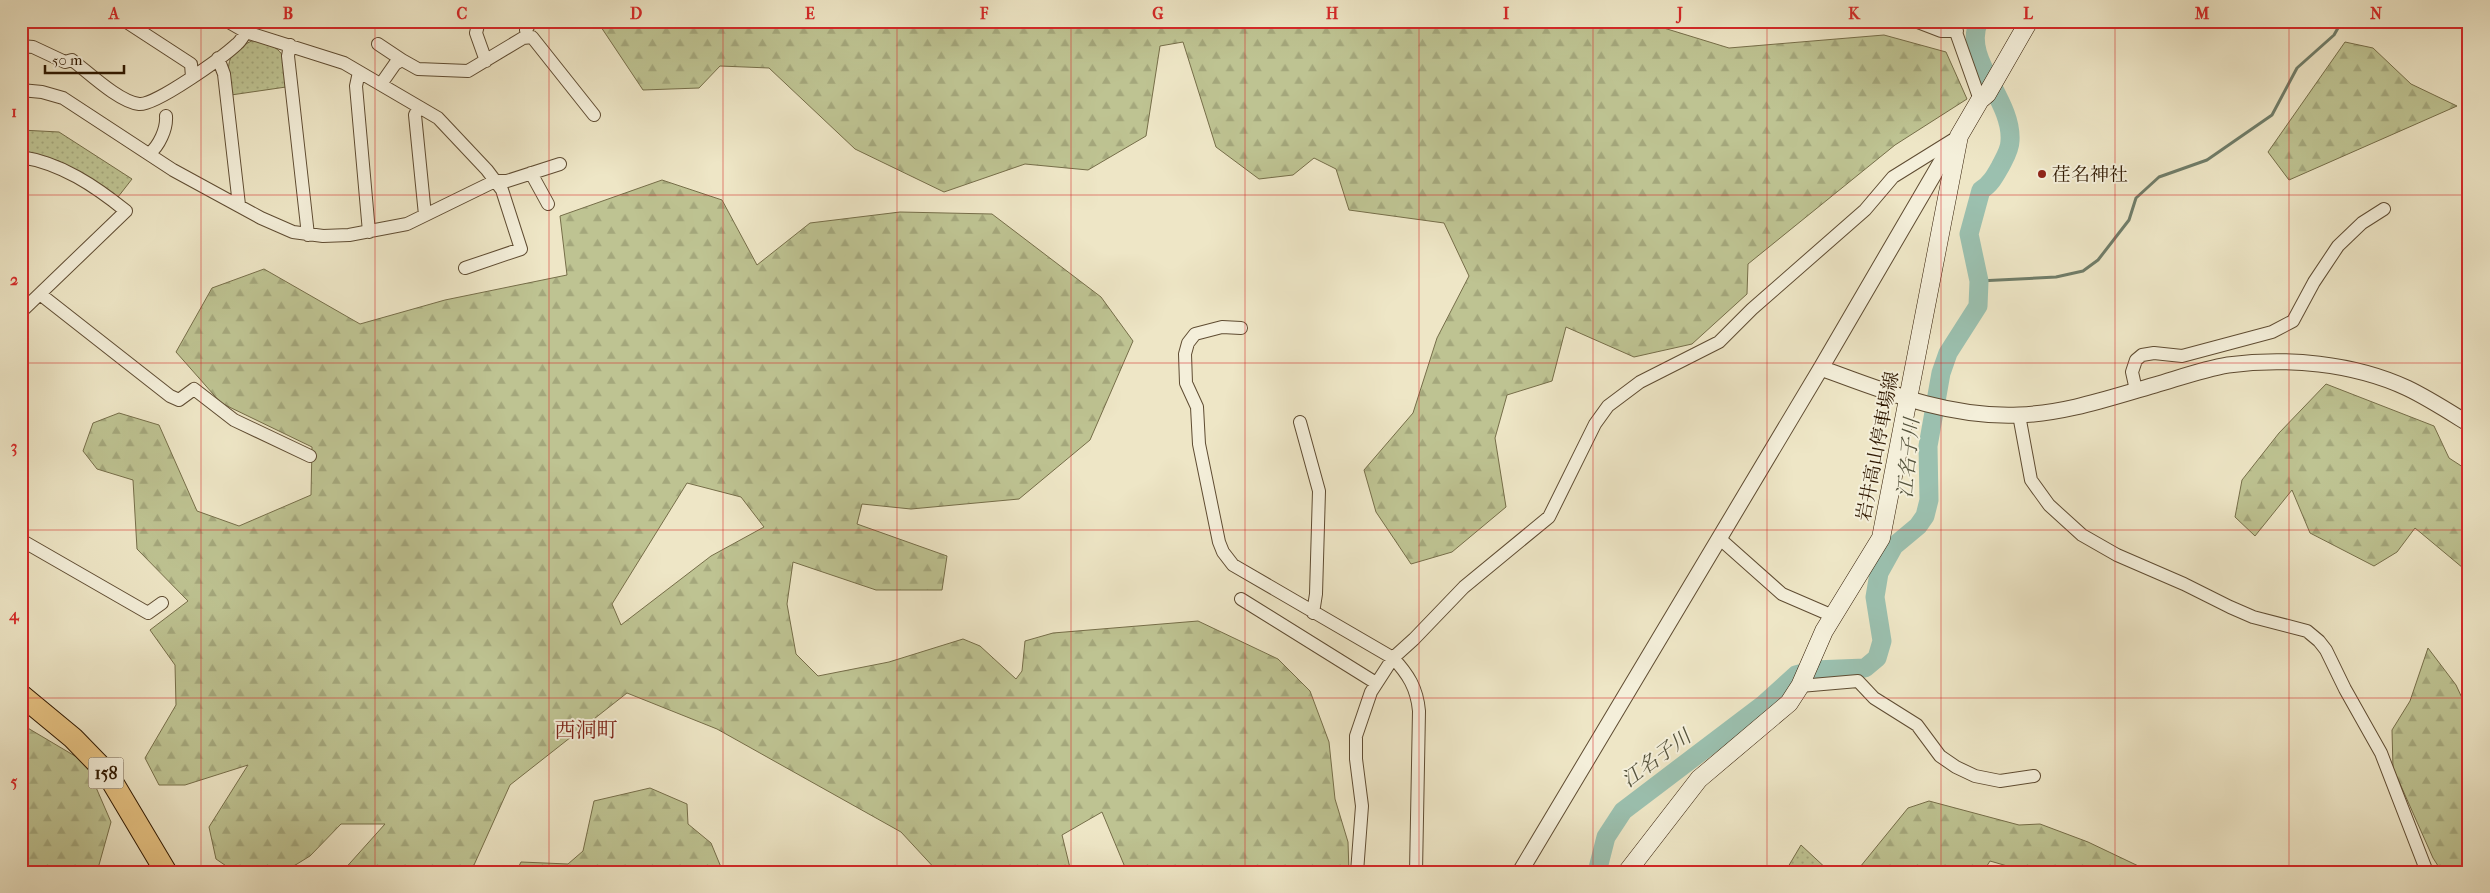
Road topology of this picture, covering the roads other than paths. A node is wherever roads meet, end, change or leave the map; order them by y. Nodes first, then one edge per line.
1 (125, 21) edge
2 (228, 21) edge
3 (479, 21) edge
4 (531, 21) edge
5 (1915, 21) edge
6 (2029, 21) edge
7 (1954, 26) edge
8 (246, 32) junction
9 (528, 37) junction
10 (378, 44) dead end
11 (21, 46) edge
12 (290, 46) junction
13 (218, 58) junction
14 (402, 60) junction
15 (486, 61) junction
16 (359, 72) junction
17 (192, 77) junction
18 (381, 84) junction
19 (21, 90) edge
20 (1983, 97) junction
21 (419, 107) junction
22 (594, 115) dead end
23 (166, 116) dead end
24 (1959, 136) junction
25 (149, 154) junction
26 (21, 157) edge
27 (560, 164) dead end
28 (531, 173) junction
29 (495, 181) junction
30 (548, 204) dead end
31 (239, 205) junction
32 (2384, 209) dead end
33 (425, 215) junction
34 (369, 232) junction
35 (308, 235) junction
36 (465, 268) dead end
37 (40, 294) junction
38 (21, 312) edge
39 (1241, 328) dead end
40 (1821, 368) junction
41 (2136, 390) junction
42 (1908, 400) junction
43 (2019, 415) junction
44 (1300, 422) dead end
45 (2469, 424) edge
46 (310, 456) dead end
47 (1719, 538) junction
48 (21, 540) edge
49 (1242, 599) dead end
50 (162, 603) dead end
51 (1313, 613) junction
52 (1833, 616) junction
53 (1393, 658) junction
54 (1376, 683) junction
55 (1800, 684) junction
56 (21, 695) edge
57 (2034, 776) dead end
58 (166, 872) edge
59 (1357, 872) edge
60 (1416, 872) edge
61 (1520, 872) edge
62 (1627, 872) edge
63 (2427, 872) edge

1 - 17 street
2 - 8 street
3 - 15 street
4 - 9 street
5 - 7 street
6 - 20 main road, 岩井高山停車場線
7 - 20 street
8 - 12 street
8 - 13 street
9 - 15 street
9 - 22 street
10 - 14 street
11 - 17 street
12 - 16 street
12 - 35 street
13 - 17 street
13 - 31 street
14 - 15 street
14 - 18 street
16 - 18 street
16 - 34 street
18 - 21 street
19 - 25 street
20 - 24 main road, 岩井高山停車場線
21 - 29 street
21 - 33 street
23 - 25 street
24 - 40 street
24 - 42 main road, 岩井高山停車場線
24 - 53 street
25 - 31 street
26 - 37 street
27 - 28 street
28 - 29 street
28 - 30 street
29 - 33 street
29 - 36 street
31 - 35 street
32 - 41 street
33 - 34 street
34 - 35 street
37 - 38 street
37 - 46 street
39 - 51 street
40 - 42 street
40 - 47 street
41 - 43 street
41 - 45 street
42 - 43 street
42 - 52 main road, 岩井高山停車場線
43 - 63 street
44 - 51 street
47 - 52 street
47 - 61 street
48 - 50 street
49 - 54 street
51 - 53 street
52 - 55 main road, 岩井高山停車場線
53 - 54 street
53 - 60 street
54 - 59 street
55 - 57 street
55 - 62 main road, 岩井高山停車場線
56 - 58 highway, 158

